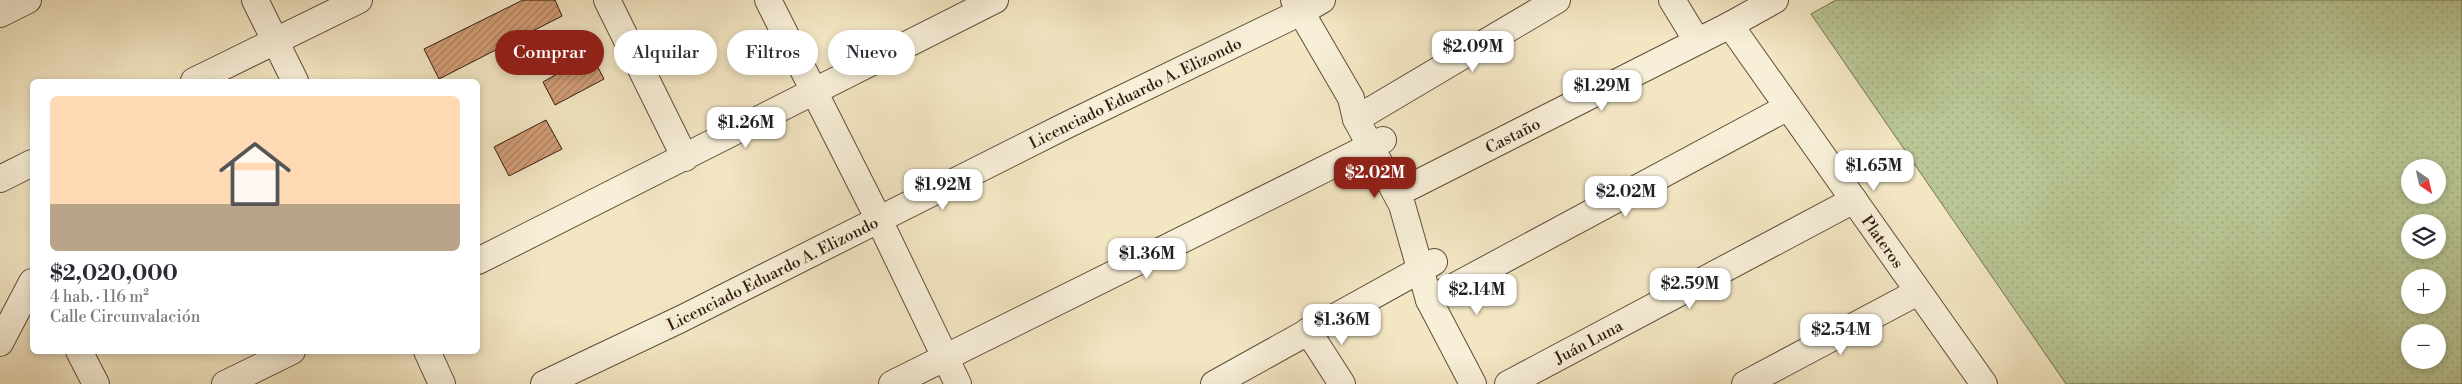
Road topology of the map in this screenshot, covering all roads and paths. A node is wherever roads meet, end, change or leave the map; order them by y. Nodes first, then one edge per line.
1 (28, 0) edge
2 (255, 0) edge
3 (359, 0) edge
4 (607, 0) edge
5 (768, 0) edge
6 (995, 0) edge
7 (1557, 0) edge
8 (1672, 0) edge
9 (1775, 0) edge
10 (1306, 4) edge
11 (0, 14) edge
12 (1730, 25) junction
13 (275, 40) junction
14 (1697, 41) junction
15 (198, 79) edge
16 (294, 79) edge
17 (814, 91) junction
18 (1788, 107) junction
19 (1358, 109) junction
20 (1377, 143) junction
21 (685, 158) junction
22 (30, 164) edge
23 (0, 179) edge
24 (1410, 187) junction
25 (1854, 200) junction
26 (879, 220) junction
27 (480, 259) edge
28 (1427, 266) junction
29 (30, 286) edge
30 (1918, 292) junction
31 (1437, 297) junction
32 (1308, 331) junction
33 (0, 343) edge
34 (81, 354) edge
35 (279, 354) edge
36 (428, 354) edge
37 (946, 357) junction
38 (258, 359) edge
39 (1981, 383) edge
40 (96, 384) edge
41 (225, 384) edge
42 (442, 384) edge
43 (544, 384) edge
44 (892, 384) edge
45 (958, 384) edge
46 (1214, 384) edge
47 (1342, 384) edge
48 (1473, 384) edge
49 (1491, 384) edge
50 (1508, 384) edge
51 (1744, 384) edge

1 - 11 street
2 - 13 street
3 - 13 street
4 - 21 street
5 - 17 street
6 - 17 street
7 - 19 street
8 - 14 street
9 - 12 street, Castaño
10 - 19 street
10 - 26 street, Licenciado Eduardo A. Elizondo
12 - 14 street, Castaño
12 - 18 street, Plateros
13 - 15 street
13 - 16 street
14 - 24 street, Castaño
17 - 21 street
17 - 26 street
18 - 25 street, Plateros
18 - 31 street
19 - 20 street
20 - 24 street
20 - 28 street
20 - 37 street
21 - 27 street
22 - 23 street
24 - 28 street
25 - 30 street, Plateros
25 - 50 street, Juán Luna
26 - 37 street
26 - 43 street, Licenciado Eduardo A. Elizondo
28 - 31 street
28 - 32 street
29 - 33 street
30 - 39 street, Plateros
30 - 51 street
31 - 48 street
31 - 49 street
32 - 46 street
32 - 47 street
34 - 40 street
35 - 38 street
36 - 42 street
37 - 44 street
37 - 45 street
38 - 41 street

